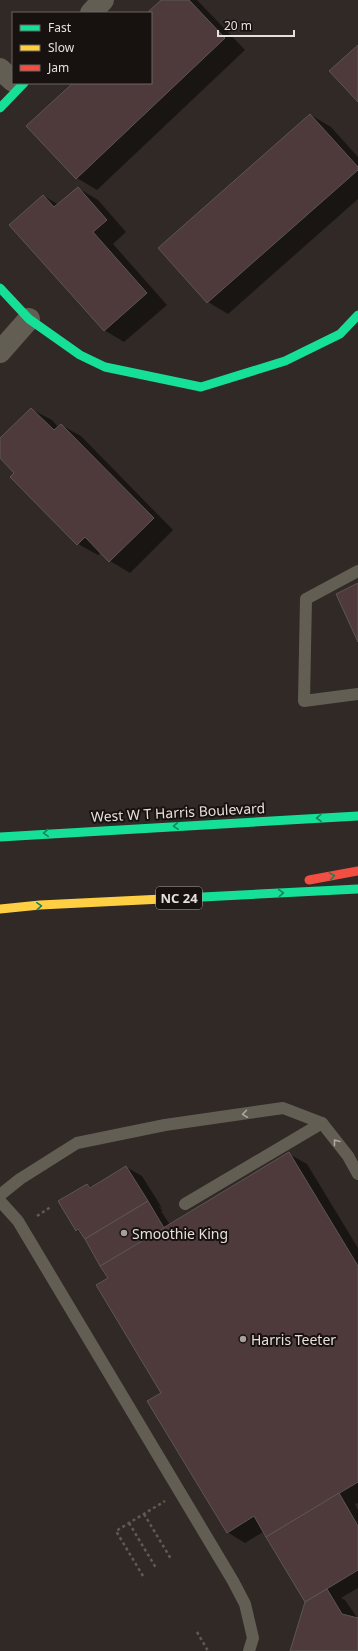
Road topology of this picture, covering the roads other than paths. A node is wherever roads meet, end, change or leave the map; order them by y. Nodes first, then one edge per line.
1 (103, 0) edge
2 (91, 12) edge
3 (0, 69) edge
4 (12, 79) edge
5 (18, 84) edge
6 (0, 108) edge
7 (0, 288) edge
8 (358, 314) edge
9 (29, 319) junction
10 (0, 352) edge
11 (358, 571) edge
12 (358, 694) edge
13 (358, 816) edge
14 (0, 837) edge
15 (358, 871) edge
16 (358, 889) edge
17 (211, 896) junction
18 (0, 909) edge
19 (322, 1123) junction
20 (358, 1174) edge
21 (0, 1195) edge
22 (0, 1201) edge
23 (185, 1204) dead end
24 (249, 1651) edge

1 - 2 street
3 - 4 street
5 - 6 main road
7 - 9 main road
8 - 9 main road
9 - 10 street
11 - 12 lane
13 -> 14 main road, West W T Harris Boulevard
17 -> 15 main road
17 -> 16 main road, NC 24
18 -> 17 main road, NC 24
20 -> 19 lane
19 -> 21 lane
19 - 23 lane
22 - 24 lane

